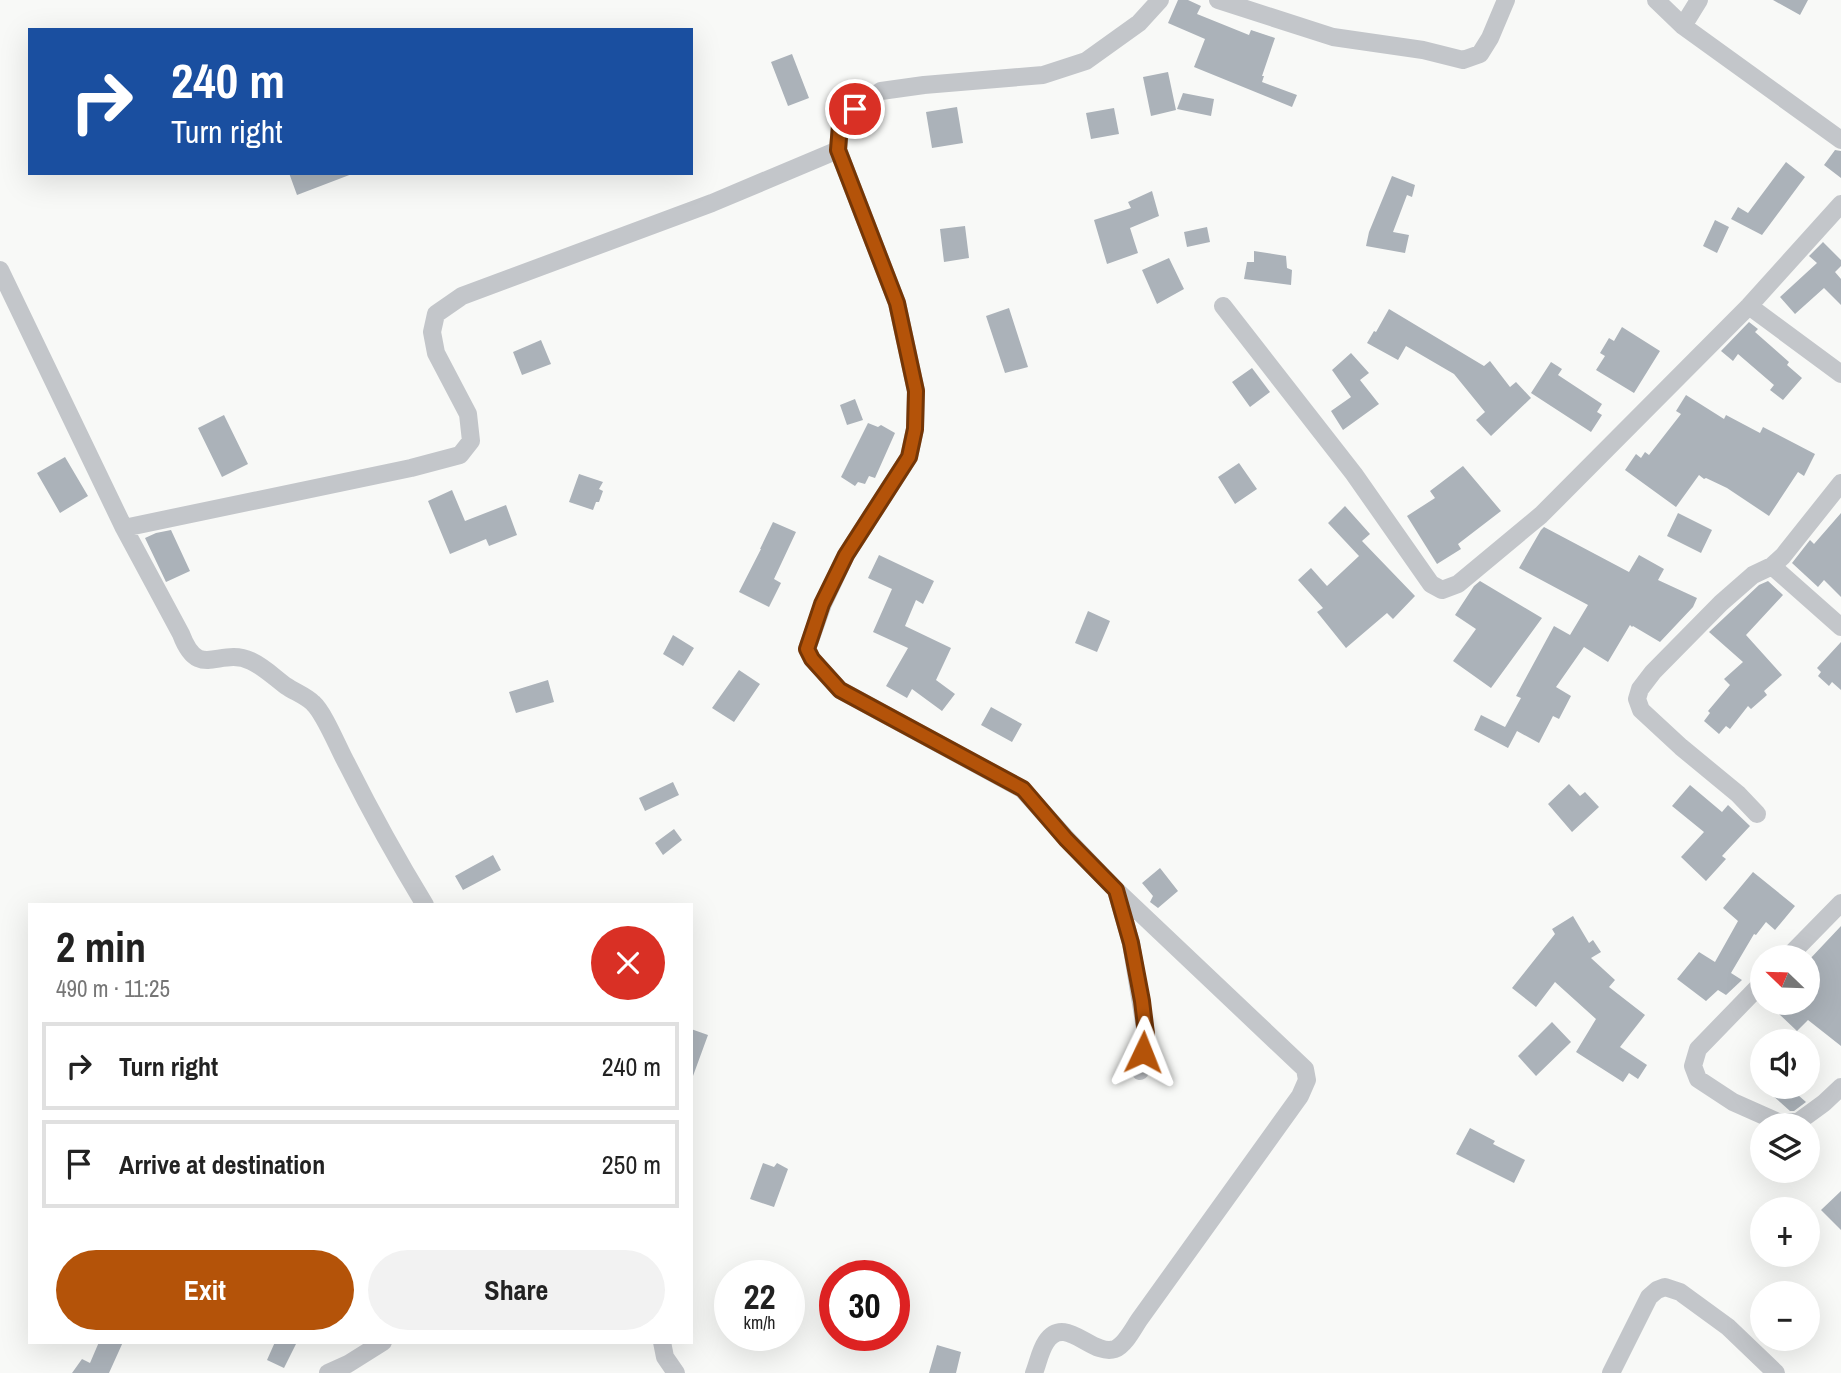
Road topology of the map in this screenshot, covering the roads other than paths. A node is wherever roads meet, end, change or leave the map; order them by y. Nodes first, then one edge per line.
1 (1160, 0) edge
2 (1218, 0) edge
3 (1506, 0) edge
4 (1656, 0) edge
5 (1699, 0) edge
6 (1683, 26) junction
7 (1841, 139) edge
8 (838, 150) junction
9 (1841, 204) edge
10 (0, 270) edge
11 (1223, 306) dead end
12 (1749, 306) junction
13 (1841, 374) edge
14 (1841, 483) edge
15 (124, 527) junction
16 (1772, 566) junction
17 (1841, 627) edge
18 (1757, 814) dead end
19 (1116, 890) junction
20 (424, 903) edge
21 (1841, 903) edge
22 (1800, 945) edge
23 (1750, 995) edge
24 (1140, 1071) dead end
25 (1841, 1087) edge
26 (380, 1344) edge
27 (662, 1344) edge
28 (328, 1373) edge
29 (676, 1373) edge
30 (1034, 1373) edge
31 (1611, 1373) edge
32 (1776, 1373) edge

1 - 8 street
2 - 3 street
4 - 6 street
5 - 6 street
6 - 7 street
8 - 15 street
8 - 19 street
9 - 12 street
10 - 15 street
11 - 12 street
12 - 13 street
14 - 16 street
15 - 20 street
16 - 17 street
16 - 18 street
19 - 24 street
19 - 30 street
21 - 22 street
23 - 25 street
26 - 28 street
27 - 29 street
31 - 32 street

